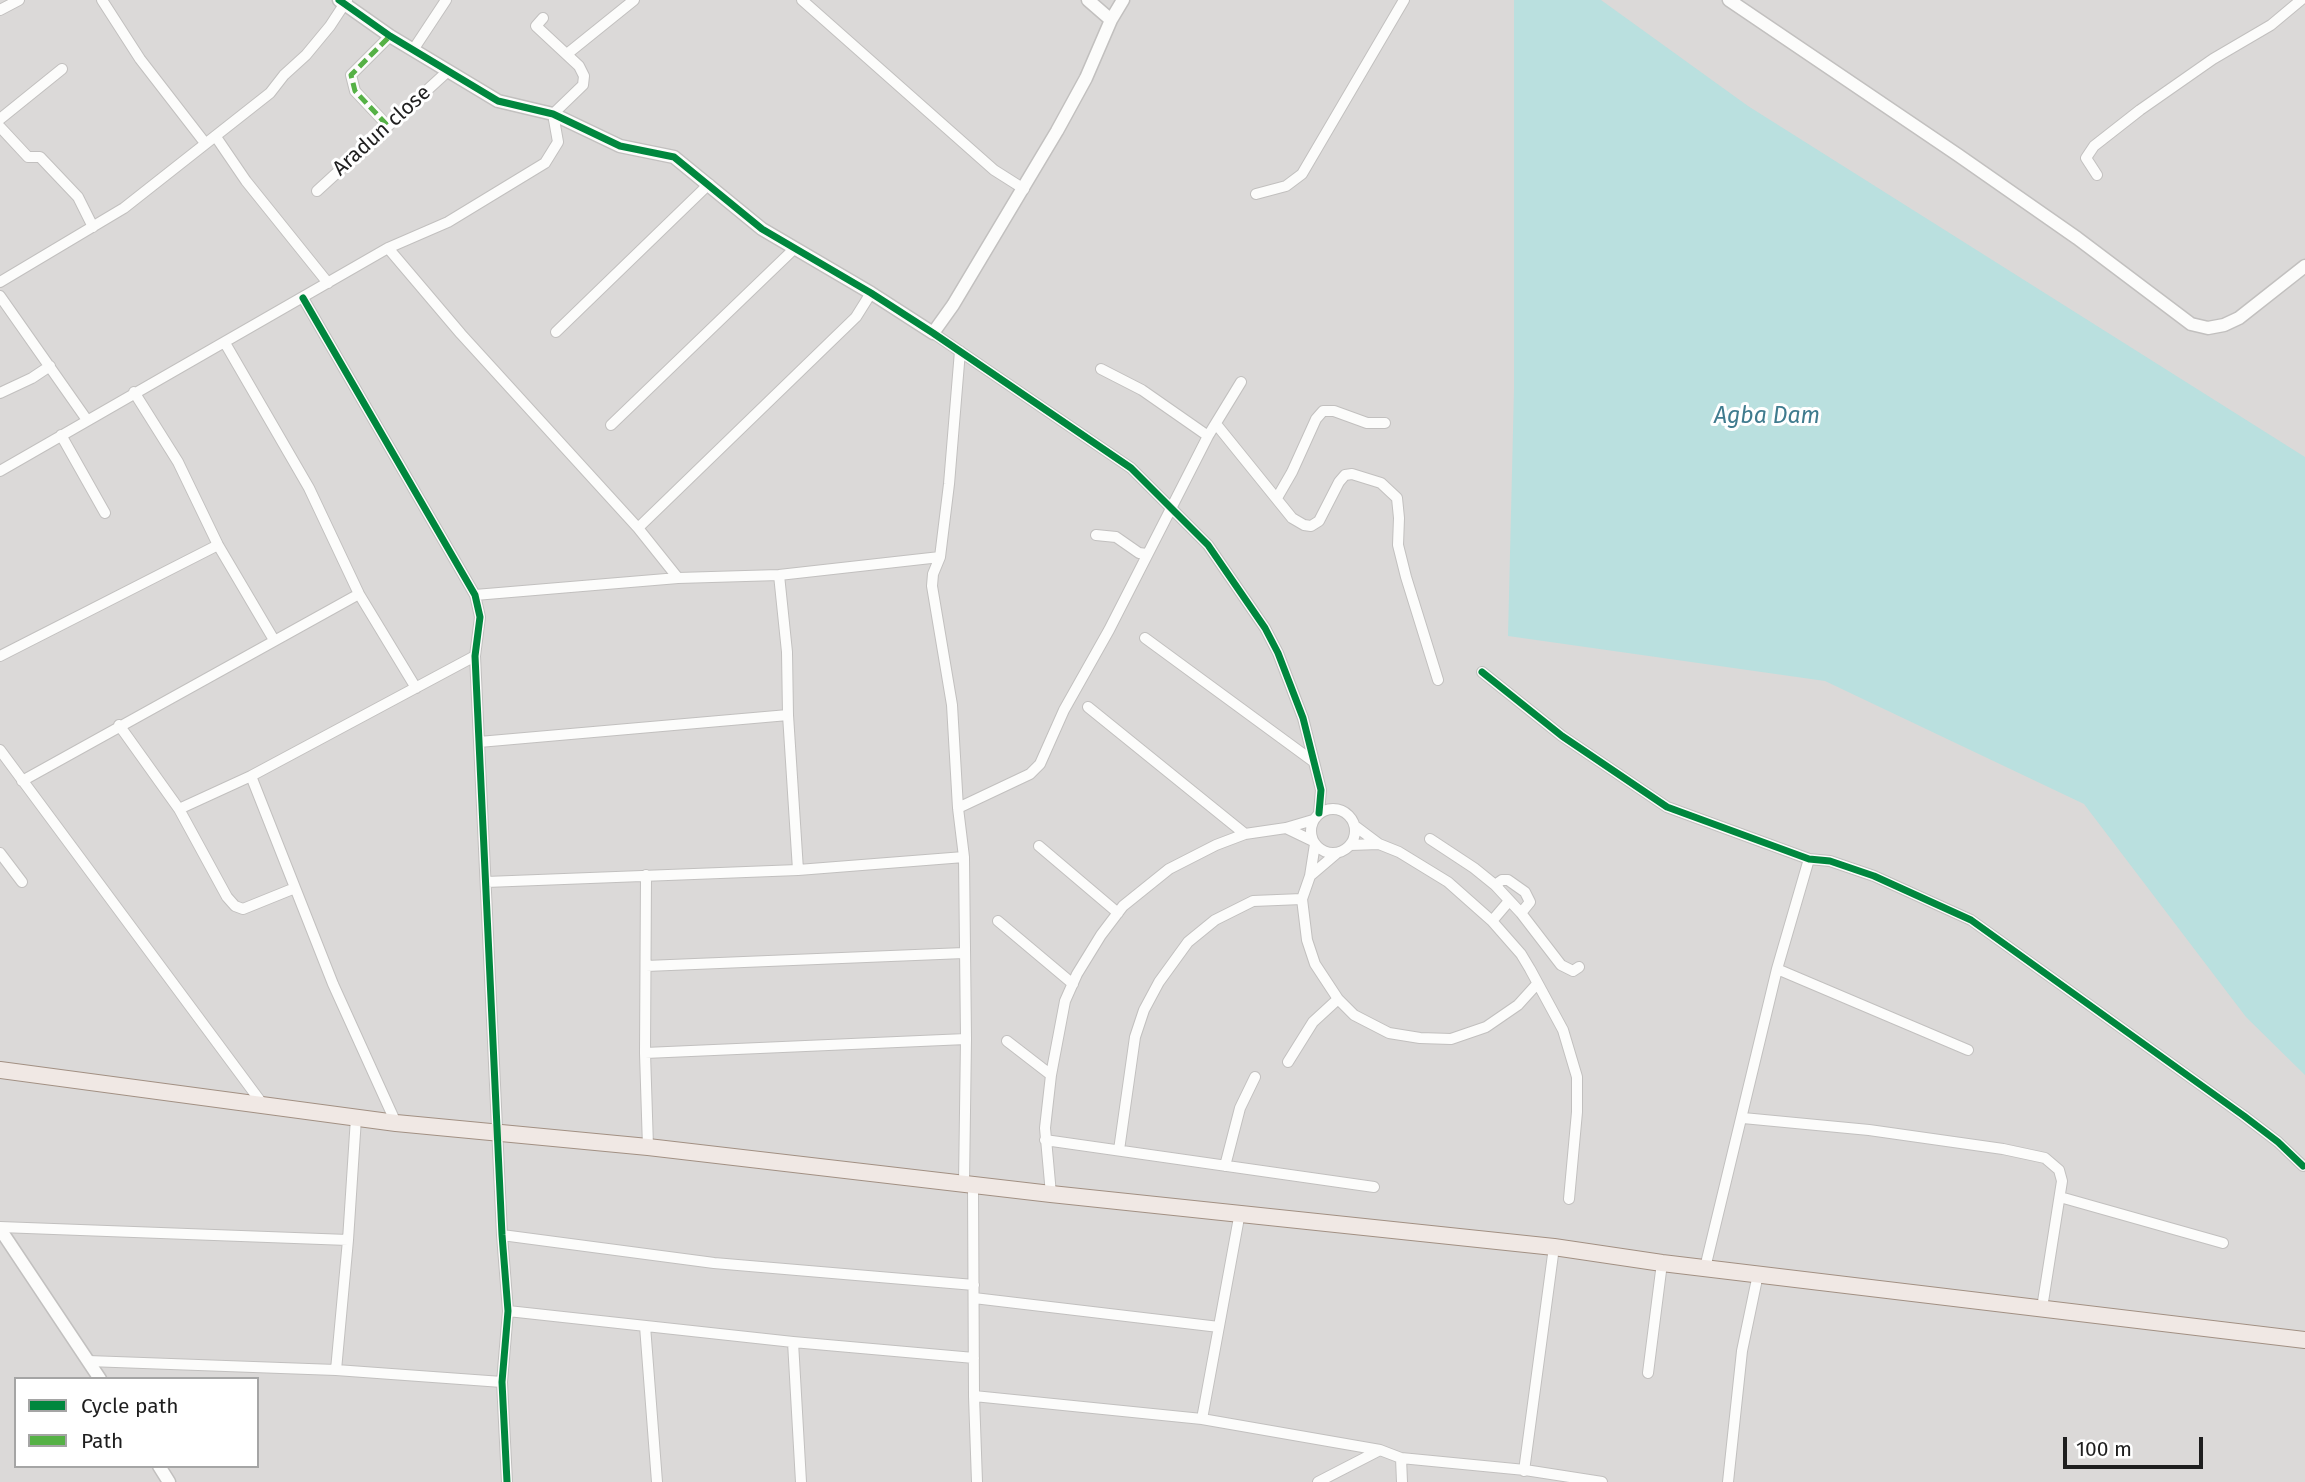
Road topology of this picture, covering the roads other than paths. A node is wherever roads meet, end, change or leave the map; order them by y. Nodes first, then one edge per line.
1 (19, 0) edge
2 (102, 0) edge
3 (446, 0) edge
4 (634, 0) edge
5 (802, 0) edge
6 (1088, 0) edge
7 (1404, 0) edge
8 (1729, 0) edge
9 (2301, 0) edge
10 (344, 1) edge
11 (1118, 2) edge
12 (0, 10) edge
13 (543, 18) dead end
14 (1111, 20) junction
15 (390, 36) junction
16 (413, 50) junction
17 (567, 54) junction
18 (62, 69) dead end
19 (448, 71) junction
20 (554, 114) junction
21 (0, 119) edge
22 (387, 125) junction
23 (0, 127) edge
24 (216, 137) junction
25 (205, 142) junction
26 (2098, 175) dead end
27 (709, 184) junction
28 (1024, 189) junction
29 (317, 191) dead end
30 (1256, 194) dead end
31 (93, 227) junction
32 (388, 248) junction
33 (794, 249) junction
34 (2303, 271) edge
35 (0, 282) edge
36 (328, 283) junction
37 (871, 293) junction
38 (0, 296) edge
39 (303, 298) junction
40 (556, 332) dead end
41 (933, 333) junction
42 (225, 343) junction
43 (960, 351) junction
44 (50, 366) junction
45 (1101, 369) dead end
46 (1241, 382) dead end
47 (0, 393) edge
48 (134, 393) junction
49 (87, 420) junction
50 (1385, 423) dead end
51 (1216, 424) junction
52 (611, 425) dead end
53 (61, 435) junction
54 (1208, 436) junction
55 (0, 471) edge
56 (1277, 498) junction
57 (1172, 508) junction
58 (105, 513) dead end
59 (638, 528) junction
60 (1096, 536) dead end
61 (218, 545) junction
62 (1147, 555) junction
63 (940, 557) junction
64 (779, 575) junction
65 (678, 578) junction
66 (359, 594) junction
67 (475, 595) junction
68 (1145, 638) dead end
69 (274, 640) junction
70 (0, 656) edge
71 (475, 656) junction
72 (1482, 672) dead end
73 (1438, 680) dead end
74 (416, 688) junction
75 (1088, 707) dead end
76 (788, 715) junction
77 (119, 725) junction
78 (479, 742) junction
79 (0, 750) edge
80 (1314, 762) junction
81 (251, 776) junction
82 (22, 781) junction
83 (1321, 790) junction
84 (958, 808) junction
85 (1336, 808) junction
86 (179, 809) junction
87 (1316, 817) junction
88 (1354, 826) junction
89 (1286, 828) junction
90 (1245, 834) junction
91 (1430, 839) dead end
92 (1314, 842) junction
93 (1379, 844) junction
94 (1350, 845) junction
95 (1040, 846) dead end
96 (0, 853) edge
97 (1337, 853) junction
98 (964, 857) junction
99 (1809, 859) junction
100 (798, 870) junction
101 (646, 876) junction
102 (1310, 876) junction
103 (22, 882) dead end
104 (486, 882) junction
105 (1495, 885) junction
106 (295, 888) junction
107 (1303, 899) junction
108 (1509, 901) junction
109 (1118, 913) junction
110 (1521, 913) junction
111 (998, 921) dead end
112 (1492, 921) junction
113 (964, 953) junction
114 (646, 966) junction
115 (1579, 967) dead end
116 (1777, 969) junction
117 (1073, 984) junction
118 (1537, 984) junction
119 (1338, 999) junction
120 (966, 1039) junction
121 (1007, 1041) dead end
122 (1968, 1050) dead end
123 (645, 1053) junction
124 (1288, 1062) dead end
125 (0, 1070) edge
126 (1051, 1074) junction
127 (1255, 1077) dead end
128 (264, 1106) junction
129 (356, 1118) junction
130 (1742, 1118) junction
131 (396, 1123) junction
132 (497, 1132) junction
133 (1045, 1140) junction
134 (648, 1147) junction
135 (1119, 1150) junction
136 (1225, 1166) junction
137 (2303, 1166) dead end
138 (969, 1184) junction
139 (1374, 1187) dead end
140 (1051, 1194) junction
141 (2060, 1197) junction
142 (1570, 1199) dead end
143 (1240, 1212) junction
144 (0, 1228) edge
145 (502, 1235) junction
146 (348, 1240) junction
147 (2223, 1243) dead end
148 (1554, 1247) junction
149 (1662, 1263) junction
150 (1705, 1268) junction
151 (1758, 1273) junction
152 (974, 1284) junction
153 (974, 1298) junction
154 (2042, 1308) junction
155 (508, 1311) junction
156 (645, 1326) junction
157 (1219, 1327) junction
158 (2305, 1340) edge
159 (793, 1342) junction
160 (974, 1358) junction
161 (88, 1361) junction
162 (336, 1370) junction
163 (1648, 1373) dead end
164 (99, 1377) edge
165 (502, 1382) junction
166 (974, 1396) junction
167 (1202, 1419) junction
168 (1380, 1450) junction
169 (1401, 1458) junction
170 (1524, 1475) edge
171 (507, 1482) edge
172 (657, 1482) edge
173 (801, 1482) edge
174 (977, 1482) edge
175 (1318, 1482) edge
176 (1402, 1482) edge
177 (1602, 1482) edge
178 (1728, 1482) edge

1 - 12 street
2 - 25 street
3 - 16 street
4 - 17 street
5 - 28 street
6 - 14 street
7 - 30 street
8 - 34 street
9 - 26 street
10 - 15 street
10 - 24 street
11 - 14 street
13 - 17 street
14 - 28 street
15 - 16 street
15 - 22 street
16 - 19 street
17 - 20 street
18 - 21 street
19 - 20 street
19 - 22 street, Aradun close
20 - 27 street
20 - 32 street
22 - 29 street, Aradun close
23 - 31 street
24 - 25 street
24 - 36 street
25 - 31 street
27 - 33 street
27 - 40 street
28 - 41 street
31 - 35 street
32 - 36 street
32 - 59 street
33 - 37 street
33 - 52 street
36 - 39 street
37 - 41 street
37 - 59 street
38 - 44 street
39 - 42 street
39 - 67 street
41 - 43 street
42 - 48 street
42 - 66 street
43 - 57 street
43 - 63 street
44 - 47 street
44 - 49 street
45 - 54 street
46 - 51 street
48 - 49 street
48 - 61 street
49 - 53 street
50 - 56 street
51 - 54 street
51 - 56 street
53 - 55 street
53 - 58 street
54 - 57 street
56 - 73 street
57 - 62 street
57 - 80 street
59 - 65 street
60 - 62 street
61 - 69 street
61 - 70 street
62 - 84 street
63 - 64 street
63 - 84 street
64 - 65 street
64 - 76 street
65 - 67 street
66 - 69 street
66 - 74 street
67 - 71 street
68 - 80 street
69 - 77 street
71 - 74 street
71 - 78 street
72 - 99 street
74 - 81 street
75 - 90 street
76 - 78 street
76 - 100 street
77 - 82 street
77 - 86 street
78 - 104 street
79 - 82 street
80 - 83 street
81 - 86 street
81 - 106 street
82 - 128 street
83 - 85 street
83 - 87 street
84 - 98 street
85 - 87 street
85 - 88 street
86 - 106 street
87 - 89 street
87 - 92 street
88 - 93 street
88 - 94 street
89 - 90 street
89 - 92 street
90 - 109 street
91 - 105 street
92 - 97 street
92 - 102 street
93 - 94 street
93 - 112 street
94 - 97 street
95 - 109 street
96 - 103 street
97 - 102 street
98 - 100 street
98 - 113 street
99 - 116 street
99 - 137 street
100 - 101 street
101 - 104 street
101 - 114 street
102 - 107 street
104 - 132 street
105 - 108 street
105 - 110 street
106 - 131 street
107 - 119 street
107 - 135 street
108 - 110 street
108 - 112 street
109 - 117 street
110 - 115 street
111 - 117 street
112 - 118 street
113 - 114 street
113 - 120 street
114 - 123 street
116 - 122 street
116 - 130 street
117 - 126 street
118 - 119 street
118 - 142 street
119 - 124 street
120 - 123 street
120 - 138 street
121 - 126 street
123 - 134 street
125 - 128 main road
126 - 133 street
127 - 136 street
128 - 129 main road
129 - 131 main road
129 - 146 street
130 - 141 street
130 - 150 street
131 - 132 main road
132 - 134 main road
132 - 145 street
133 - 135 street
133 - 140 street
134 - 138 main road
135 - 136 street
136 - 139 street
138 - 140 main road
138 - 152 street
140 - 143 main road
141 - 147 street
141 - 154 street
143 - 148 main road
143 - 157 street
144 - 146 street
144 - 161 street
145 - 152 street
145 - 155 street
146 - 162 street
148 - 149 main road
148 - 170 street
149 - 150 main road
149 - 163 street
150 - 151 main road
151 - 154 main road
151 - 178 street
152 - 153 street
153 - 157 street
153 - 160 street
154 - 158 main road
155 - 156 street
155 - 165 street
156 - 159 street
156 - 172 street
157 - 167 street
159 - 160 street
159 - 173 street
160 - 166 street
161 - 162 street
161 - 164 street
162 - 165 street
165 - 171 street
166 - 167 street
166 - 174 street
167 - 168 street
168 - 169 street
168 - 175 street
169 - 170 street
169 - 176 street
170 - 177 street

